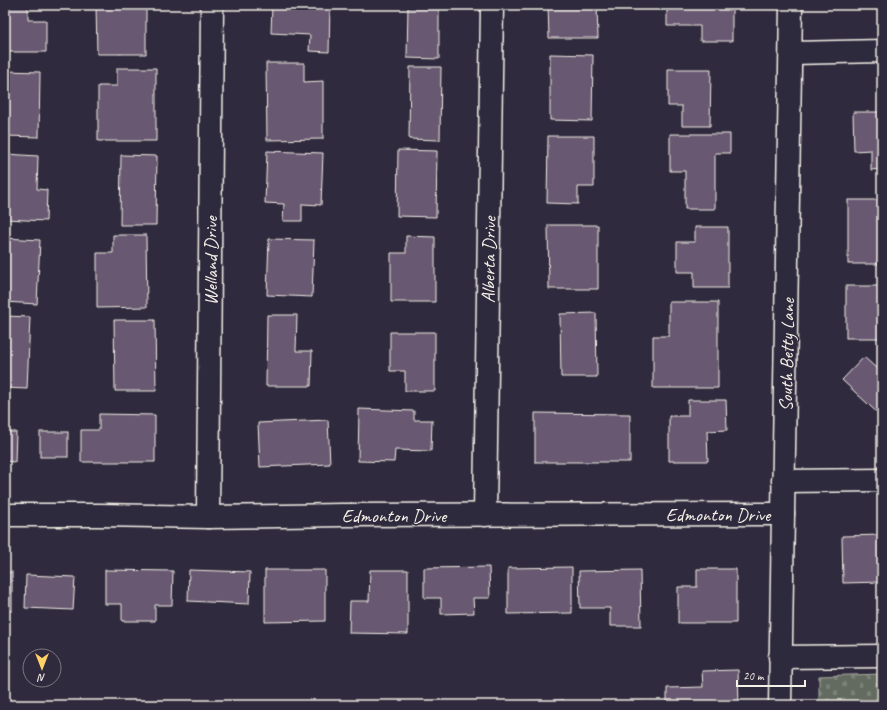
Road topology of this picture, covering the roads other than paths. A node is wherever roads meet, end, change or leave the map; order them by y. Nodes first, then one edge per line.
1 (212, 5) edge
2 (492, 5) edge
3 (791, 5) edge
4 (882, 51) edge
5 (792, 53) junction
6 (882, 480) edge
7 (784, 481) junction
8 (783, 514) junction
9 (5, 515) edge
10 (485, 515) junction
11 (208, 517) junction
12 (882, 656) edge
13 (780, 657) junction
14 (780, 705) edge

1 - 11 street, Welland Drive
2 - 10 street, Alberta Drive
3 - 5 street, South Betty Lane
4 - 5 street
5 - 7 street, South Betty Lane
6 - 7 street
7 - 8 street, South Betty Lane
8 - 10 street, Edmonton Drive
8 - 13 street, South Betty Lane
9 - 11 street, Edmonton Drive
10 - 11 street, Edmonton Drive
12 - 13 street
13 - 14 street, South Betty Lane

